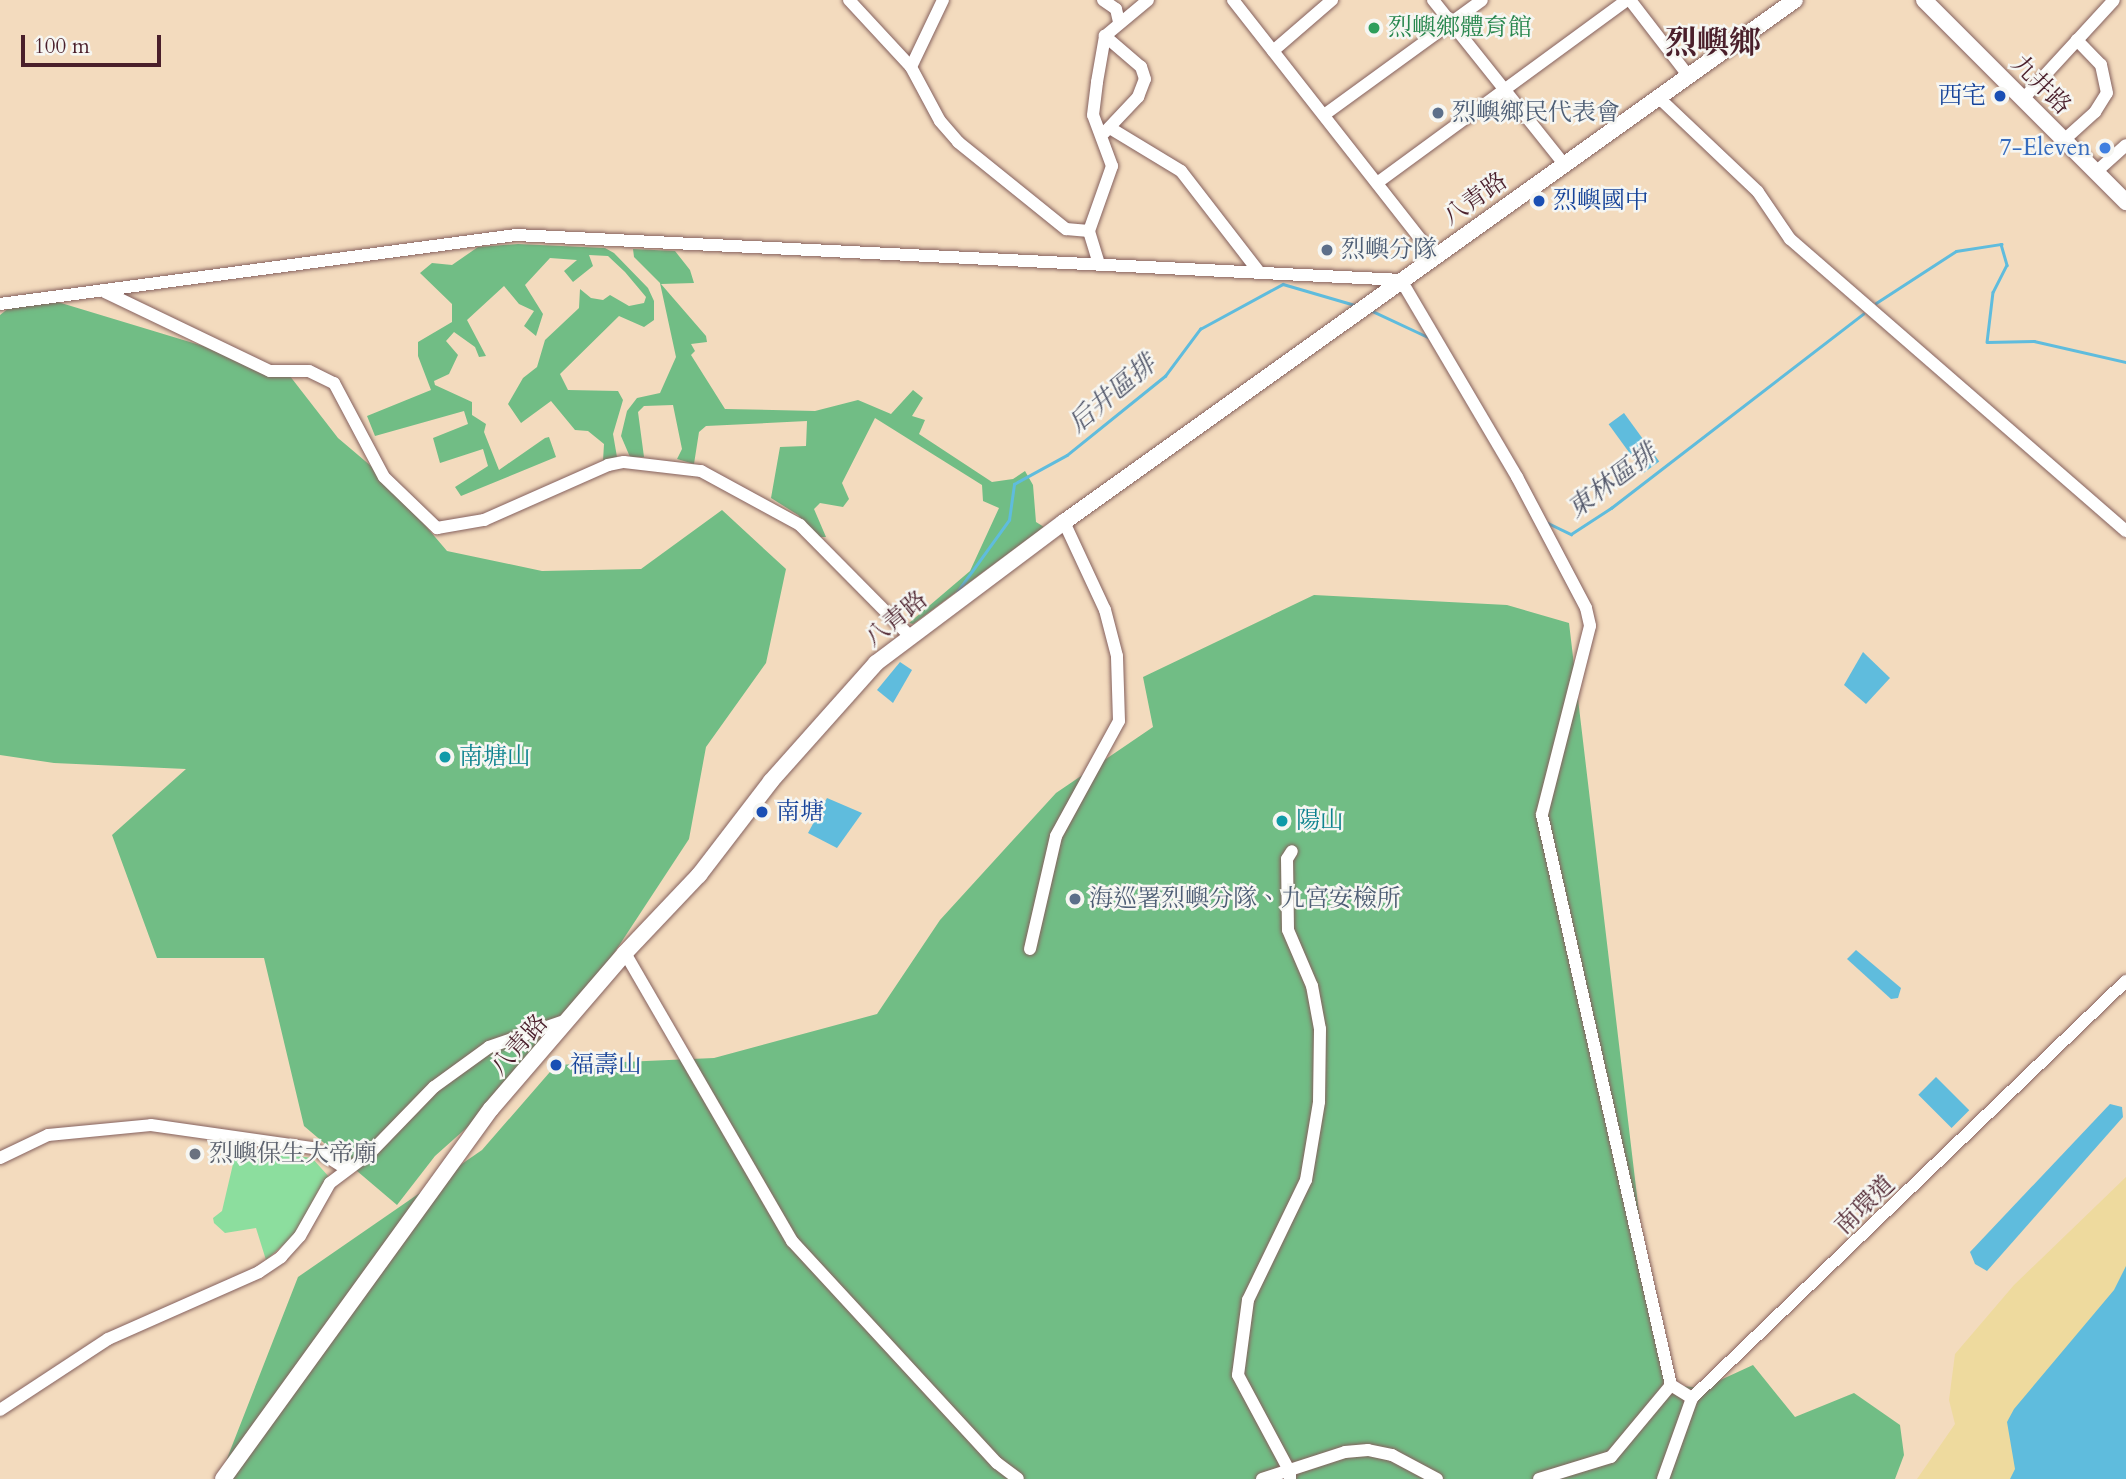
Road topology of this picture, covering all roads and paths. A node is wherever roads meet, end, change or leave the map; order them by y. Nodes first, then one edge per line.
1 (849, 0) edge
2 (943, 0) edge
3 (1103, 0) edge
4 (1148, 0) edge
5 (1233, 0) edge
6 (1332, 0) edge
7 (1433, 0) edge
8 (1482, 0) edge
9 (1628, 0) edge
10 (1795, 0) edge
11 (1924, 0) edge
12 (2113, 1) edge
13 (1119, 22) junction
14 (1451, 22) junction
15 (1105, 36) junction
16 (2077, 40) junction
17 (1273, 51) junction
18 (911, 67) junction
19 (1688, 74) junction
20 (1504, 88) junction
21 (1657, 96) junction
22 (2022, 99) junction
23 (1324, 115) junction
24 (1105, 132) junction
25 (2064, 140) junction
26 (2126, 145) edge
27 (1564, 164) junction
28 (2096, 172) junction
29 (1377, 183) junction
30 (2126, 202) edge
31 (1089, 231) junction
32 (1434, 256) junction
33 (1099, 264) junction
34 (1259, 272) junction
35 (1401, 280) junction
36 (105, 292) junction
37 (0, 304) edge
38 (1063, 522) junction
39 (2126, 531) edge
40 (909, 635) junction
41 (1292, 851) dead end
42 (1030, 949) dead end
43 (625, 953) junction
44 (2126, 981) edge
45 (574, 1018) junction
46 (0, 1158) edge
47 (345, 1168) junction
48 (1671, 1385) junction
49 (1692, 1398) junction
50 (0, 1410) edge
51 (1290, 1476) edge
52 (223, 1479) edge
53 (1018, 1479) edge
54 (1262, 1479) edge
55 (1437, 1479) edge
56 (1539, 1479) edge
57 (1663, 1479) edge

1 - 18 street
2 - 18 street
3 - 13 street
4 - 13 street
5 - 17 street
6 - 17 street
7 - 14 street
8 - 14 street
9 - 19 street
9 - 20 street
10 - 19 main road, 八青路
11 - 22 main road, 九井路
12 - 16 street
13 - 15 street
14 - 20 street
14 - 23 street
15 - 24 street
15 - 24 street
16 - 22 street
16 - 25 street
17 - 23 street
18 - 31 street
19 - 21 main road, 八青路
20 - 27 street
20 - 29 street
21 - 27 main road, 八青路
21 - 39 street
22 - 25 main road, 九井路
23 - 29 street
24 - 31 street
24 - 34 street
25 - 28 main road, 九井路
26 - 28 street
27 - 32 main road, 八青路
28 - 30 main road, 九井路
29 - 32 street
31 - 33 street
32 - 35 main road, 八青路
33 - 34 street
33 - 36 street
34 - 35 street
35 - 38 main road, 八青路
35 - 48 street
36 - 37 street
36 - 40 street
38 - 40 main road, 八青路
38 - 42 street
40 - 43 main road, 八青路
41 - 51 street
43 - 45 main road, 八青路
43 - 53 street
44 - 49 street, 南環道
45 - 47 street
45 - 52 main road, 八青路
46 - 47 street
47 - 50 street
48 - 49 street
48 - 56 street
49 - 57 street, 南環道
51 - 54 street
51 - 55 street

